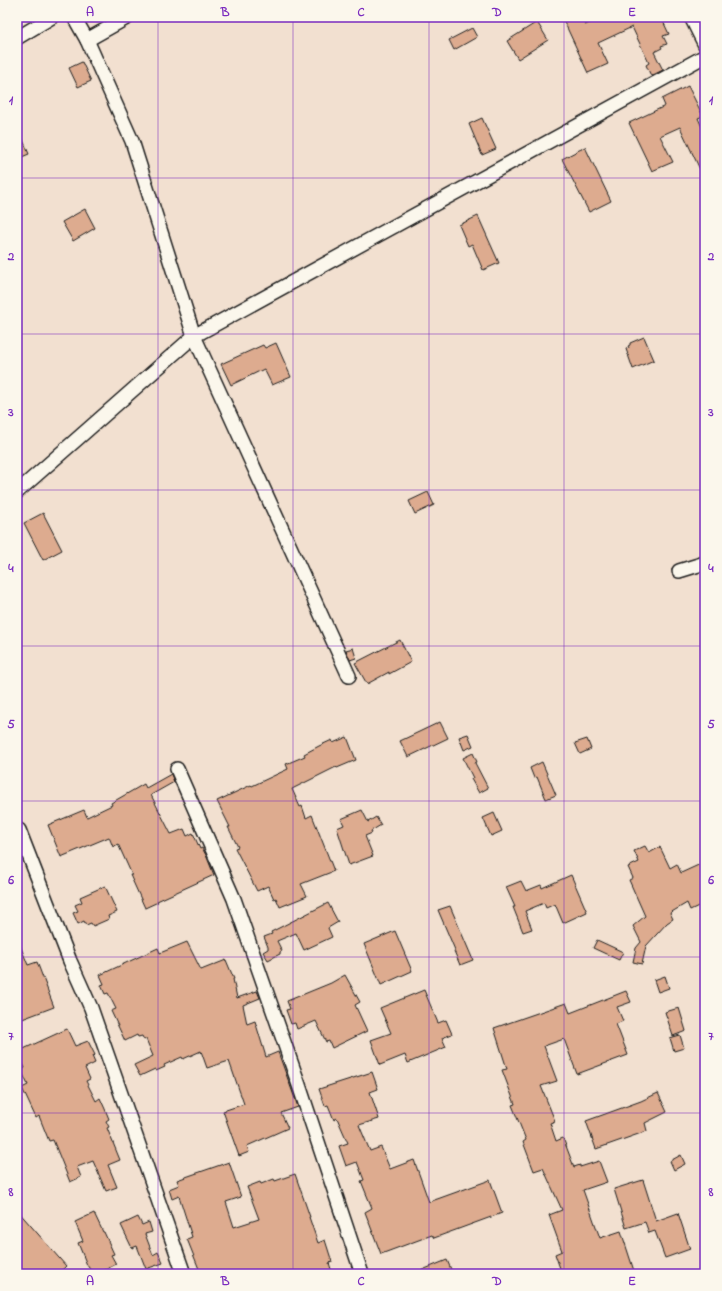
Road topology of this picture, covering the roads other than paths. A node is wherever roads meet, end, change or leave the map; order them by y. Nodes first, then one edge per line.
1 (52, 17) edge
2 (74, 17) edge
3 (128, 17) edge
4 (691, 17) edge
5 (17, 38) edge
6 (87, 40) junction
7 (705, 44) edge
8 (705, 56) edge
9 (194, 336) junction
10 (17, 492) edge
11 (705, 564) edge
12 (679, 571) dead end
13 (349, 676) dead end
14 (177, 769) dead end
15 (19, 830) dead end
16 (184, 1274) edge
17 (362, 1274) edge

1 - 5 street
2 - 6 street
3 - 6 street
4 - 7 street
6 - 9 street
8 - 9 street
9 - 10 street
9 - 13 street
11 - 12 street
14 - 17 street
15 - 16 street

